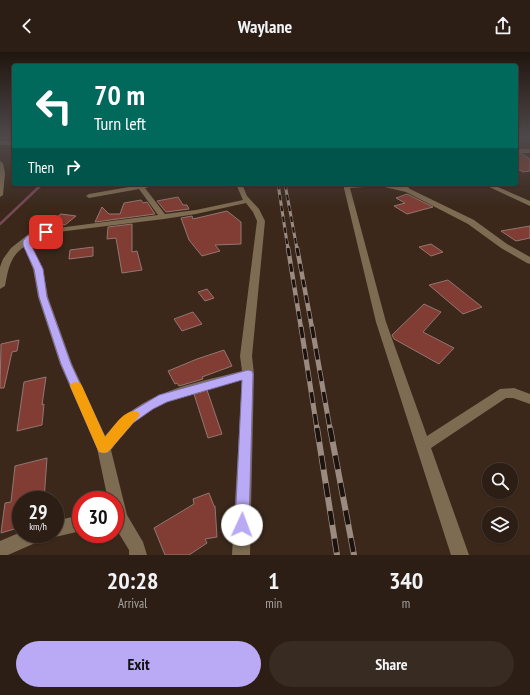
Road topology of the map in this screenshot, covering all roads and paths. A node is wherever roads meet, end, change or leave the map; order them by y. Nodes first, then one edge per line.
1 (0, 163) edge
2 (146, 186) edge
3 (240, 186) edge
4 (347, 186) edge
5 (389, 186) edge
6 (404, 186) edge
7 (490, 186) edge
8 (141, 187) junction
9 (408, 190) junction
10 (0, 195) edge
11 (89, 196) dead end
12 (246, 201) junction
13 (530, 204) edge
14 (164, 217) junction
15 (27, 241) junction
16 (530, 261) edge
17 (0, 286) edge
18 (248, 374) junction
19 (530, 399) edge
20 (423, 446) junction
21 (104, 448) junction
22 (112, 491) edge
23 (124, 528) edge
24 (16, 543) edge
25 (0, 550) edge
26 (138, 555) edge
27 (241, 555) edge
28 (460, 555) edge

1 - 10 street
2 - 8 street
3 - 12 street
4 - 20 street
5 - 9 street
6 - 9 street
7 - 13 street
8 - 11 street
8 - 14 street
9 - 16 street
12 - 14 street
12 - 18 street
14 - 15 street
15 - 17 street
15 - 21 street
18 - 21 street
18 - 27 street
19 - 20 street
20 - 28 street
21 - 22 street
23 - 26 street
24 - 25 street

